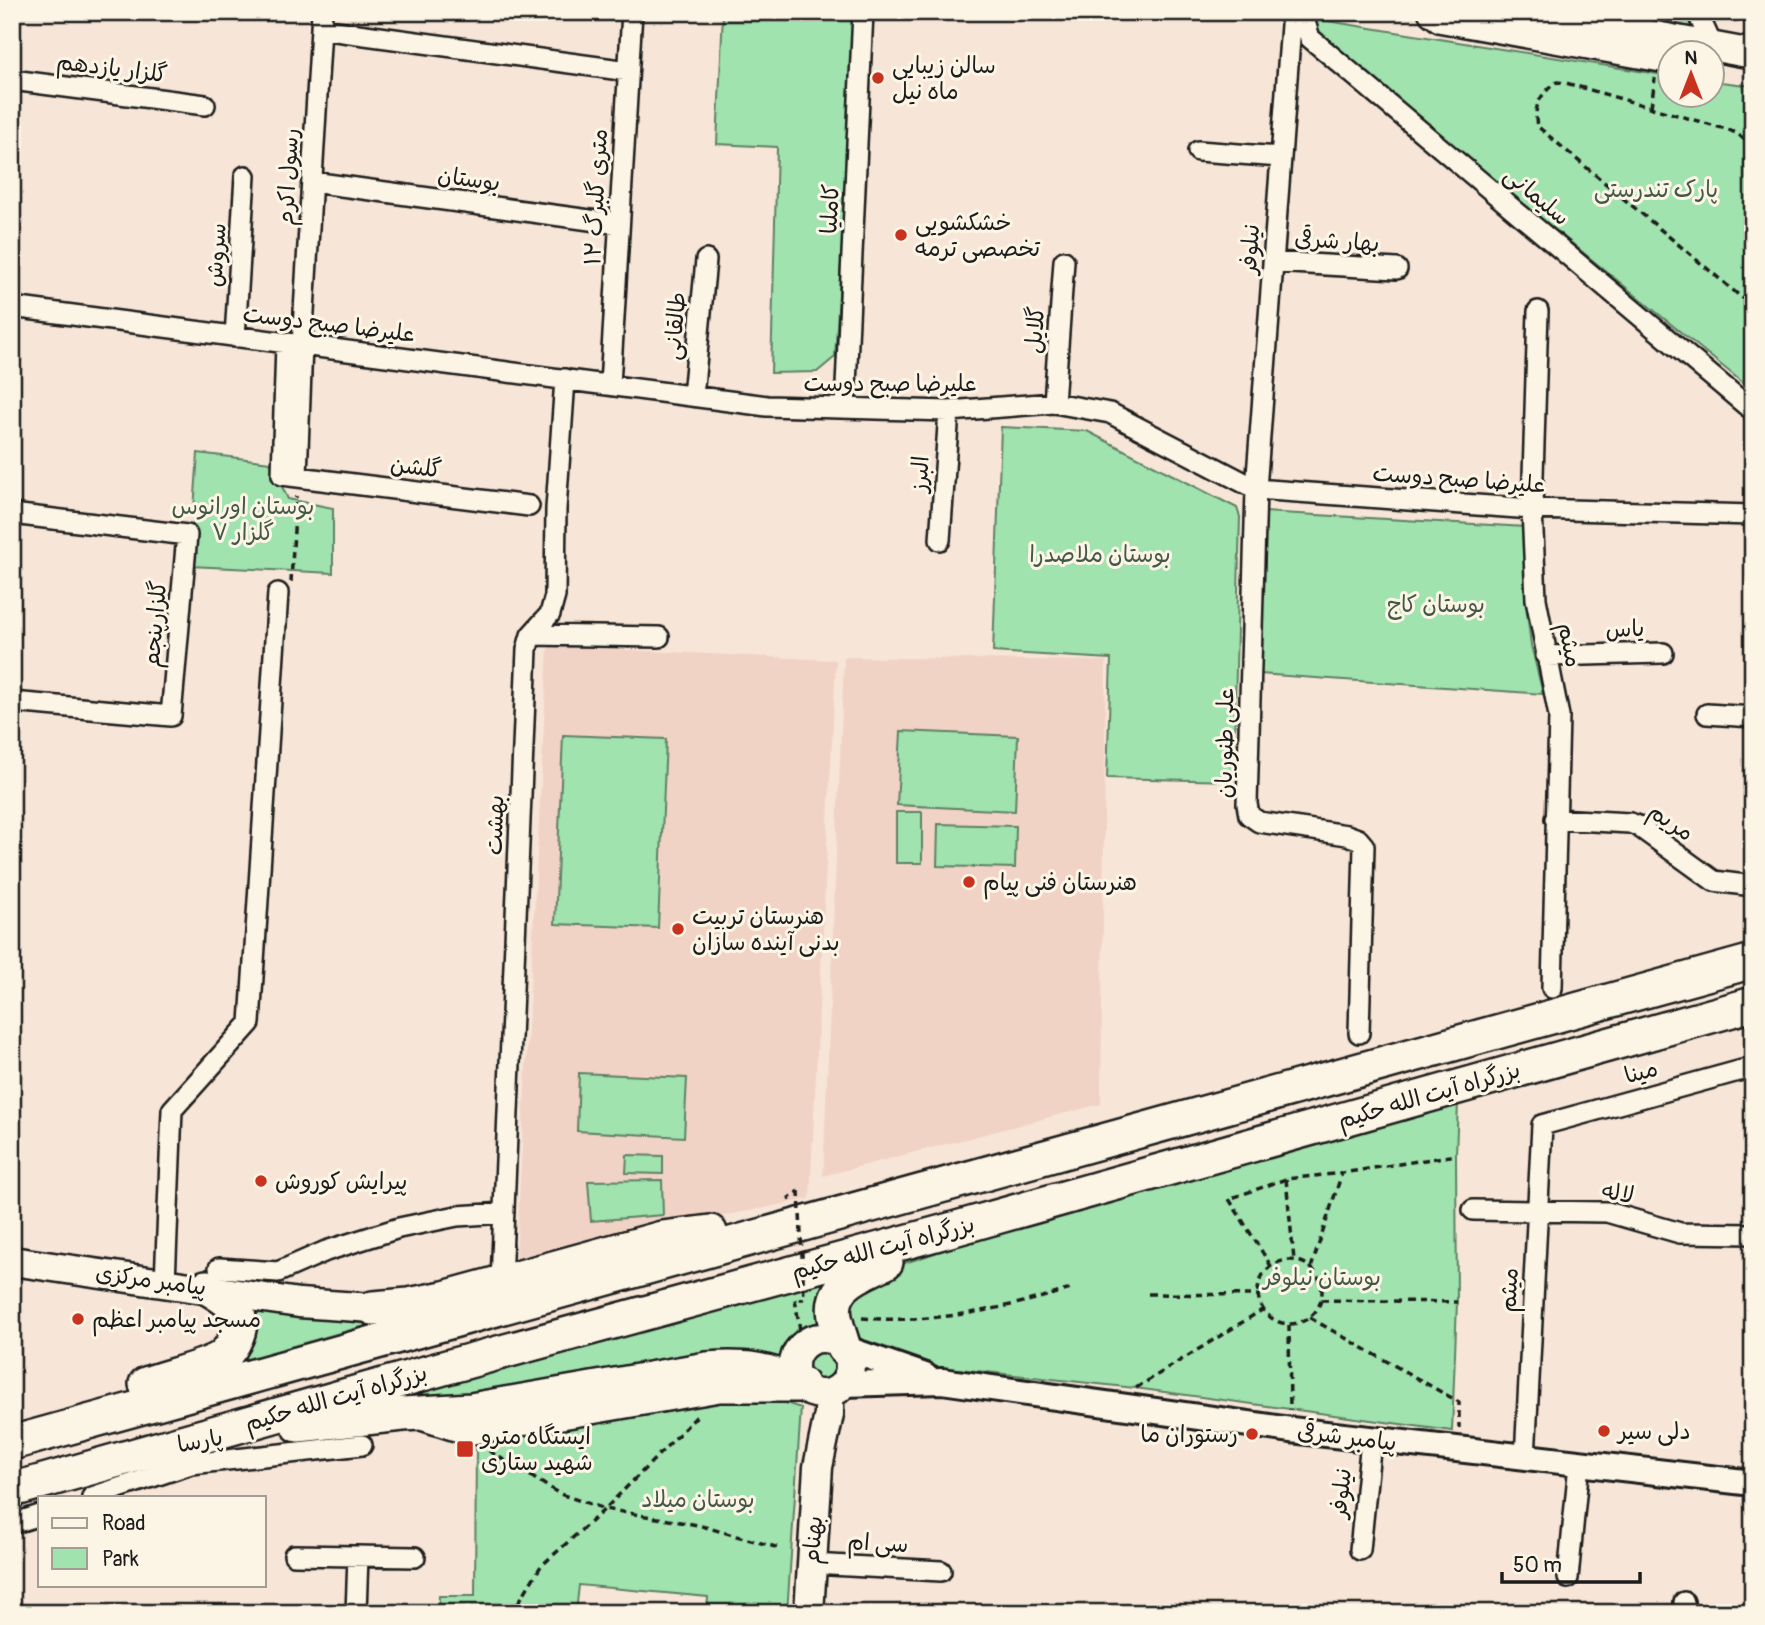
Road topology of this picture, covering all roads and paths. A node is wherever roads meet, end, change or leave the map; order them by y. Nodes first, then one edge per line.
1 (632, 12) edge
2 (863, 12) edge
3 (1292, 12) edge
4 (1302, 12) edge
5 (1433, 12) edge
6 (1527, 12) edge
7 (1698, 12) edge
8 (322, 21) edge
9 (1707, 38) edge
10 (1656, 43) edge
11 (1753, 54) edge
12 (1726, 56) edge
13 (1726, 62) edge
14 (1656, 64) edge
15 (628, 71) junction
16 (1753, 73) edge
17 (12, 80) edge
18 (1656, 90) edge
19 (205, 105) dead end
20 (1651, 107) junction
21 (1753, 149) edge
22 (1198, 151) dead end
23 (1281, 157) junction
24 (246, 176) dead end
25 (312, 182) junction
26 (619, 224) junction
27 (706, 260) dead end
28 (1064, 261) dead end
29 (1273, 262) junction
30 (1397, 269) dead end
31 (1753, 306) edge
32 (12, 307) edge
33 (1538, 311) dead end
34 (235, 337) junction
35 (294, 344) junction
36 (565, 379) junction
37 (610, 385) junction
38 (693, 396) junction
39 (1054, 403) junction
40 (845, 408) junction
41 (948, 411) junction
42 (1753, 411) edge
43 (297, 476) junction
44 (1256, 489) junction
45 (529, 506) dead end
46 (1532, 509) junction
47 (12, 514) edge
48 (1753, 516) edge
49 (940, 540) dead end
50 (278, 593) joint
51 (531, 635) junction
52 (659, 637) dead end
53 (1663, 653) dead end
54 (1546, 656) junction
55 (12, 702) edge
56 (1707, 714) dead end
57 (1753, 717) edge
58 (1555, 819) junction
59 (1753, 886) edge
60 (1753, 961) edge
61 (1552, 988) dead end
62 (1753, 1004) edge
63 (1359, 1033) dead end
64 (1753, 1067) edge
65 (1542, 1125) joint
66 (1456, 1155) dead end
67 (1342, 1173) junction
68 (1286, 1179) junction
69 (789, 1198) dead end
70 (1473, 1210) dead end
71 (1537, 1211) junction
72 (504, 1213) junction
73 (827, 1217) junction
74 (957, 1228) junction
75 (1753, 1234) edge
76 (1294, 1260) junction
77 (12, 1261) edge
78 (1271, 1266) junction
79 (1311, 1268) junction
80 (213, 1278) junction
81 (165, 1282) junction
82 (501, 1282) junction
83 (1074, 1288) dead end
84 (1148, 1294) dead end
85 (1257, 1294) junction
86 (1321, 1300) junction
87 (1457, 1302) dead end
88 (373, 1308) joint
89 (1262, 1310) junction
90 (860, 1318) dead end
91 (1310, 1318) junction
92 (1289, 1325) junction
93 (800, 1330) dead end
94 (844, 1349) junction
95 (942, 1381) junction
96 (1135, 1388) dead end
97 (821, 1389) junction
98 (720, 1392) junction
99 (1459, 1402) dead end
100 (402, 1414) junction
101 (54, 1430) junction
102 (1291, 1430) junction
103 (468, 1435) junction
104 (201, 1436) junction
105 (1371, 1440) junction
106 (12, 1443) edge
107 (362, 1445) dead end
108 (1525, 1458) junction
109 (1579, 1464) junction
110 (1753, 1483) edge
111 (12, 1490) edge
112 (95, 1496) edge
113 (604, 1509) junction
114 (38, 1516) edge
115 (12, 1524) edge
116 (779, 1548) dead end
117 (1360, 1550) dead end
118 (294, 1555) dead end
119 (358, 1556) junction
120 (415, 1557) dead end
121 (811, 1564) junction
122 (941, 1571) dead end
123 (1568, 1578) dead end
124 (356, 1613) edge
125 (512, 1613) edge
126 (809, 1613) edge

1 - 15 street, ۱۲ متری گلبرگ
2 - 40 street, کاملیا
3 - 23 street, نیلوفر
4 - 42 street, سلیمانی
5 - 14 main road
6 - 10 main road
7 - 9 street
8 - 15 street
8 - 25 street, رسول اکرم
11 - 12 main road
13 - 16 main road
15 - 26 street, ۱۲ متری گلبرگ
17 - 19 street, گلزار یازدهم
18 - 20 path
20 - 21 path
20 - 31 path
22 - 23 street
23 - 29 street, نیلوفر
24 - 34 street, سروش
25 - 26 street, بوستان
25 - 35 street, رسول اکرم
26 - 37 street, ۱۲ متری گلبرگ
27 - 38 street, طالقانی
28 - 39 street, گلایل
29 - 30 street, بهار شرقی
29 - 44 street, نیلوفر
32 - 34 street, علیرضا صبح دوست
33 - 46 street, میثم
34 - 35 street, علیرضا صبح دوست
35 - 36 street, علیرضا صبح دوست
35 - 43 street, رسول اکرم
36 - 37 street, علیرضا صبح دوست
36 - 51 street, بهشت
37 - 38 street, علیرضا صبح دوست
38 - 40 street, علیرضا صبح دوست
39 - 41 street, علیرضا صبح دوست
39 - 44 street, علیرضا صبح دوست
40 - 41 street, علیرضا صبح دوست
41 - 49 street, البرز
43 - 45 street, گلشن
43 - 50 path
44 - 46 street, علیرضا صبح دوست
44 - 63 street, علی طنوریان
46 - 48 street, علیرضا صبح دوست
46 - 54 street, میثم
47 - 55 street, گلزارپنجم
50 - 81 street
51 - 52 street
51 - 72 street, بهشت
53 - 54 street, یاس
54 - 58 street, میثم
56 - 57 street
58 - 59 street, مریم
58 - 61 street, میثم
60 - 73 highway, بزرگراه آیت الله حکیم
62 - 74 highway, بزرگراه آیت الله حکیم
64 - 65 street, مینا
65 - 71 street, میثم
66 - 67 path
67 - 68 path
67 - 79 path
68 - 76 path
68 - 78 path
69 - 93 path, bridge
70 - 71 street, لاله
71 - 75 street, لاله
71 - 108 street, میثم
72 - 80 street
72 - 82 street, بهشت
73 - 82 highway
73 - 101 highway, بزرگراه آیت الله حکیم
74 - 94 highway
74 - 104 highway, بزرگراه آیت الله حکیم
76 - 78 path
76 - 79 path
77 - 81 main road, پیامبر مرکزی
78 - 85 path
79 - 86 path
80 - 81 main road, پیامبر مرکزی
80 - 88 main road, پیامبر مرکزی
80 - 101 highway
82 - 88 highway
83 - 90 path
84 - 85 path
85 - 89 path
86 - 87 path
86 - 91 path
89 - 92 path
89 - 96 path
91 - 92 path
91 - 99 path
92 - 102 path
94 - 95 street, پیامبر شرقی
94 - 97 main road
94 - 97 main road
95 - 97 street, پیامبر شرقی
95 - 102 street, پیامبر شرقی
97 - 98 street
97 - 100 highway
97 - 121 main road, بهنام
98 - 103 street
98 - 113 path
100 - 103 street
100 - 104 highway
101 - 106 highway, بزرگراه آیت الله حکیم
102 - 105 street, پیامبر شرقی
103 - 113 path
104 - 111 highway, بزرگراه آیت الله حکیم
105 - 108 street, پیامبر شرقی
105 - 117 street, نیلوفر
107 - 112 street, پارسا
108 - 109 street, پیامبر شرقی
109 - 110 street, پیامبر شرقی
109 - 123 street
113 - 116 path
113 - 125 path
114 - 115 street
118 - 119 street
119 - 120 street
119 - 124 street
121 - 122 street, سی ام
121 - 126 main road, بهنام

